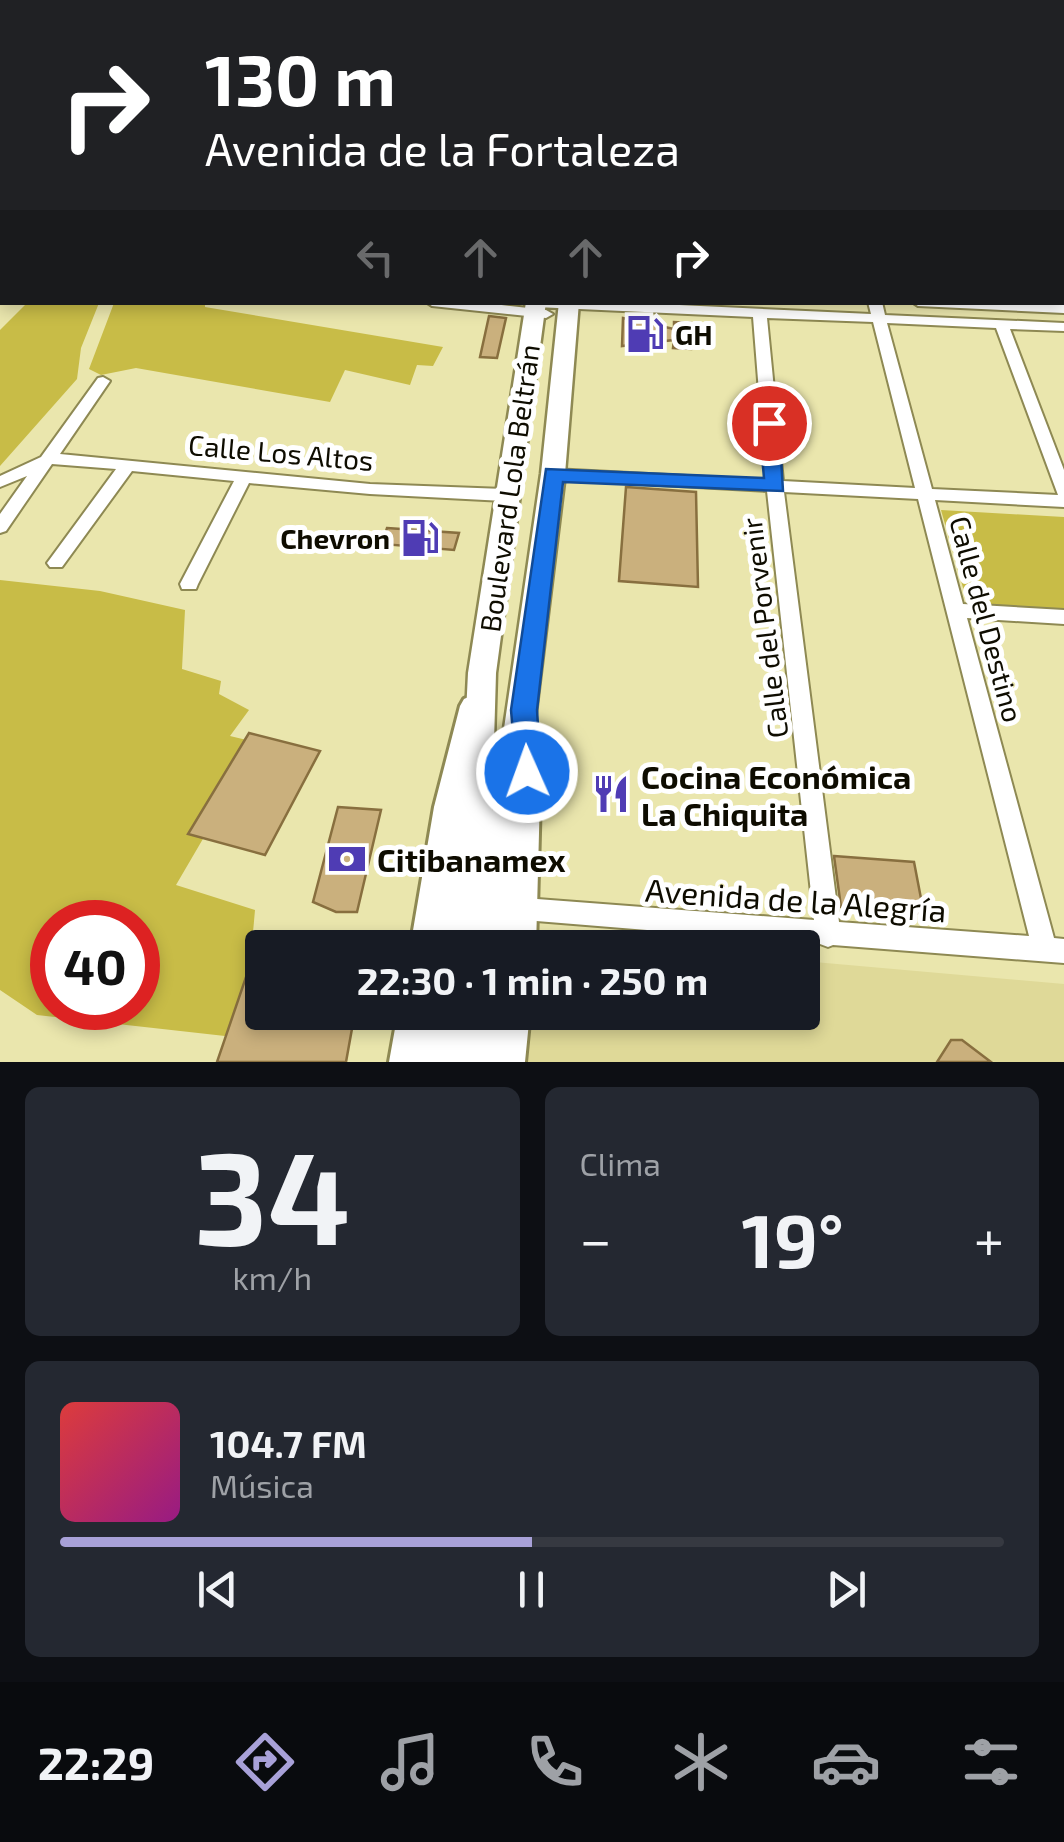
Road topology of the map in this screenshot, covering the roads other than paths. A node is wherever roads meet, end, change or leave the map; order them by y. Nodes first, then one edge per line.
1 (510, 305) edge
2 (1007, 305) edge
3 (536, 306) edge
4 (678, 306) edge
5 (569, 307) edge
6 (1064, 309) edge
7 (877, 310) edge
8 (760, 313) junction
9 (1001, 324) junction
10 (1064, 326) edge
11 (103, 382) dead end
12 (53, 458) junction
13 (127, 466) junction
14 (553, 474) junction
15 (244, 477) junction
16 (0, 482) edge
17 (775, 486) junction
18 (1064, 492) edge
19 (926, 494) junction
20 (504, 495) junction
21 (1064, 501) edge
22 (0, 527) edge
23 (56, 563) dead end
24 (189, 584) dead end
25 (956, 610) junction
26 (1064, 617) edge
27 (482, 673) junction
28 (527, 678) junction
29 (524, 908) junction
30 (429, 930) edge
31 (459, 930) edge
32 (492, 930) edge
33 (522, 930) edge
34 (828, 936) junction
35 (1055, 951) edge
36 (411, 1030) edge
37 (444, 1030) edge
38 (478, 1030) edge
39 (511, 1030) edge
40 (406, 1062) edge
41 (440, 1062) edge
42 (474, 1062) edge
43 (508, 1062) edge

1 - 3 street
2 - 6 street
3 - 5 street
3 - 20 main road, Boulevard Lola Beltrán
4 - 5 street
4 - 8 street
5 - 14 main road, Boulevard Lola Beltrán
7 - 8 street
7 - 9 street
7 - 19 street, Calle del Destino
8 - 17 street, Calle del Porvenir
9 - 10 street
9 - 18 street
11 - 12 street
12 - 13 street, Calle Los Altos
12 - 16 street
12 - 22 street
13 - 15 street, Calle Los Altos
13 - 23 street
14 - 17 street
14 - 28 main road, Boulevard Lola Beltrán
15 - 20 street, Calle Los Altos
15 - 24 street
17 - 19 street
17 - 34 street, Calle del Porvenir
19 - 21 street
19 - 25 street, Calle del Destino
20 - 27 main road, Boulevard Lola Beltrán
25 - 26 street
25 - 35 street, Calle del Destino
27 - 30 street, Boulevard Lola Beltrán
27 - 31 main road, Boulevard Lola Beltrán
28 - 29 street, Boulevard Lola Beltrán
28 - 32 main road, Boulevard Lola Beltrán
29 - 33 street, Boulevard Lola Beltrán
29 - 34 street, Avenida de la Alegría
34 - 35 street, Avenida de la Alegría
36 - 40 street
37 - 41 main road
38 - 42 main road
39 - 43 street

